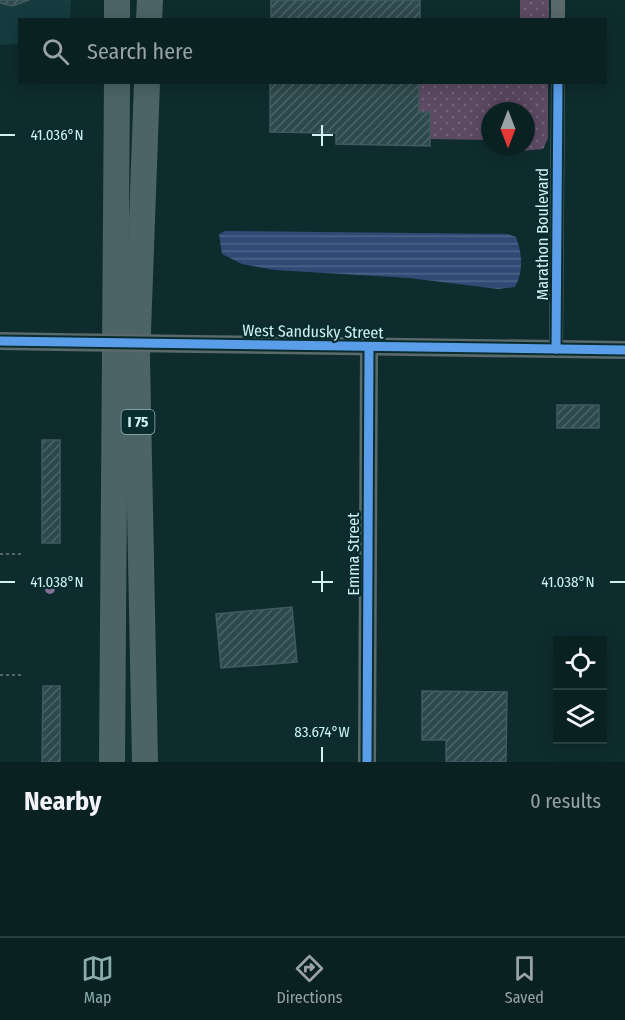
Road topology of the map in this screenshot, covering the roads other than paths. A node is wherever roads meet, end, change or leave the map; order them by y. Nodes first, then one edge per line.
1 (117, 0) edge
2 (150, 0) edge
3 (558, 0) edge
4 (117, 18) edge
5 (149, 18) edge
6 (558, 18) edge
7 (117, 84) edge
8 (147, 84) edge
9 (558, 84) edge
10 (0, 341) edge
11 (369, 346) junction
12 (556, 350) junction
13 (625, 350) edge
14 (113, 561) junction
15 (145, 732) junction
16 (101, 762) edge
17 (112, 762) edge
18 (145, 762) edge
19 (156, 762) edge
20 (367, 762) edge

1 - 4 highway
2 - 5 highway
3 - 6 street
7 - 14 highway, I 75
8 - 15 highway, I 75
9 - 12 street, Marathon Boulevard
10 - 11 street, West Sandusky Street, bridge
11 - 12 street, West Sandusky Street
11 - 20 street, Emma Street
12 - 13 street, West Sandusky Street
14 - 16 highway
14 - 17 highway, I 75
15 - 18 highway, I 75
15 - 19 highway

